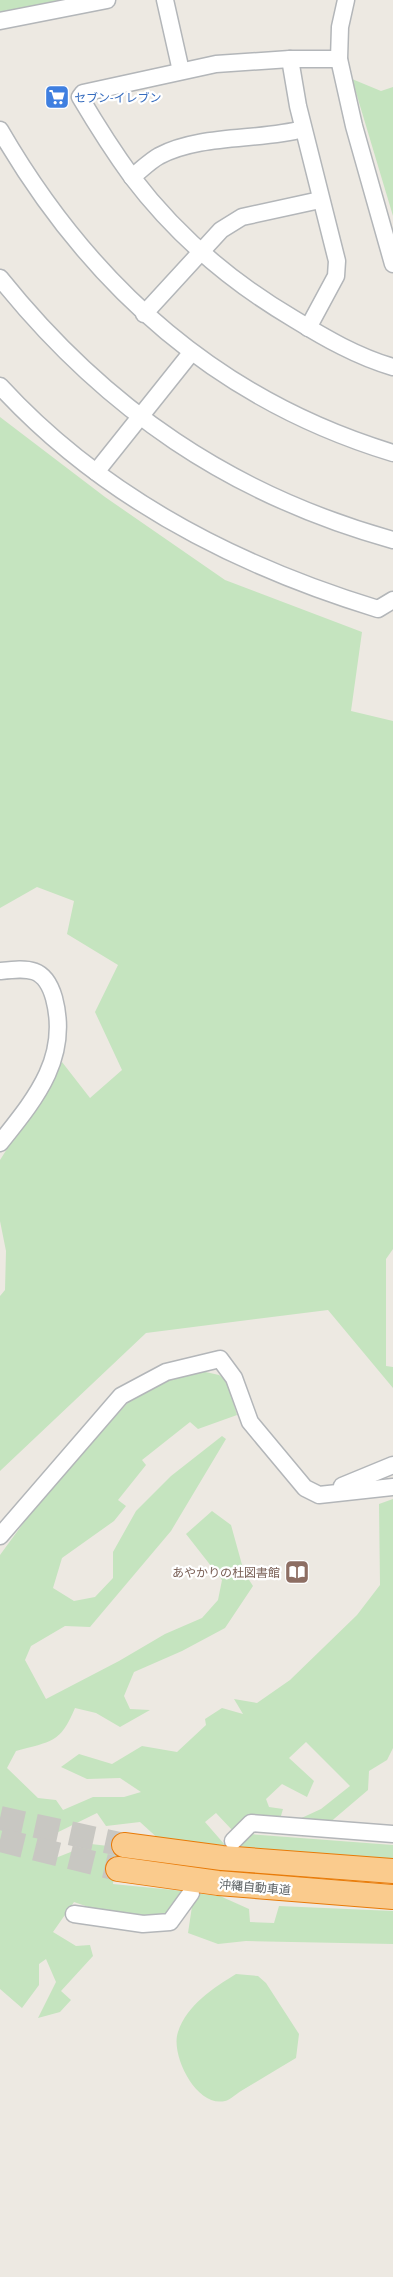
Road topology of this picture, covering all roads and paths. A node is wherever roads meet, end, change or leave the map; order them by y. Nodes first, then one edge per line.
1 (107, 0) edge
2 (166, 0) edge
3 (346, 0) edge
4 (0, 21) edge
5 (290, 59) junction
6 (339, 59) junction
7 (181, 71) junction
8 (303, 129) junction
9 (0, 130) edge
10 (132, 177) junction
11 (320, 200) junction
12 (200, 252) junction
13 (393, 264) edge
14 (0, 278) edge
15 (144, 314) junction
16 (308, 328) junction
17 (191, 353) junction
18 (393, 367) edge
19 (0, 386) edge
20 (140, 418) junction
21 (393, 453) edge
22 (96, 472) junction
23 (393, 540) edge
24 (393, 600) edge
25 (0, 971) edge
26 (0, 1143) edge
27 (393, 1465) edge
28 (393, 1487) edge
29 (319, 1495) junction
30 (0, 1536) edge
31 (393, 1834) edge
32 (233, 1841) dead end
33 (124, 1844) tunnel mouth
34 (118, 1869) tunnel mouth
35 (393, 1871) edge
36 (191, 1893) dead end
37 (393, 1897) edge
38 (74, 1914) dead end

1 - 4 street
2 - 7 street
3 - 6 street
5 - 6 street
5 - 7 street
5 - 8 street
6 - 13 street
7 - 10 street
8 - 10 street
8 - 11 street
9 - 15 street
10 - 12 street
11 - 12 street
11 - 16 street
12 - 15 street
12 - 16 street
14 - 20 street
15 - 17 street
16 - 18 street
17 - 20 street
17 - 21 street
19 - 22 street
20 - 22 street
20 - 23 street
22 - 24 street
25 - 26 street
27 - 29 street
28 - 29 street
29 - 30 street
31 - 32 street
33 - 35 highway, 沖縄自動車道
34 - 37 highway, 沖縄自動車道
36 - 38 street

